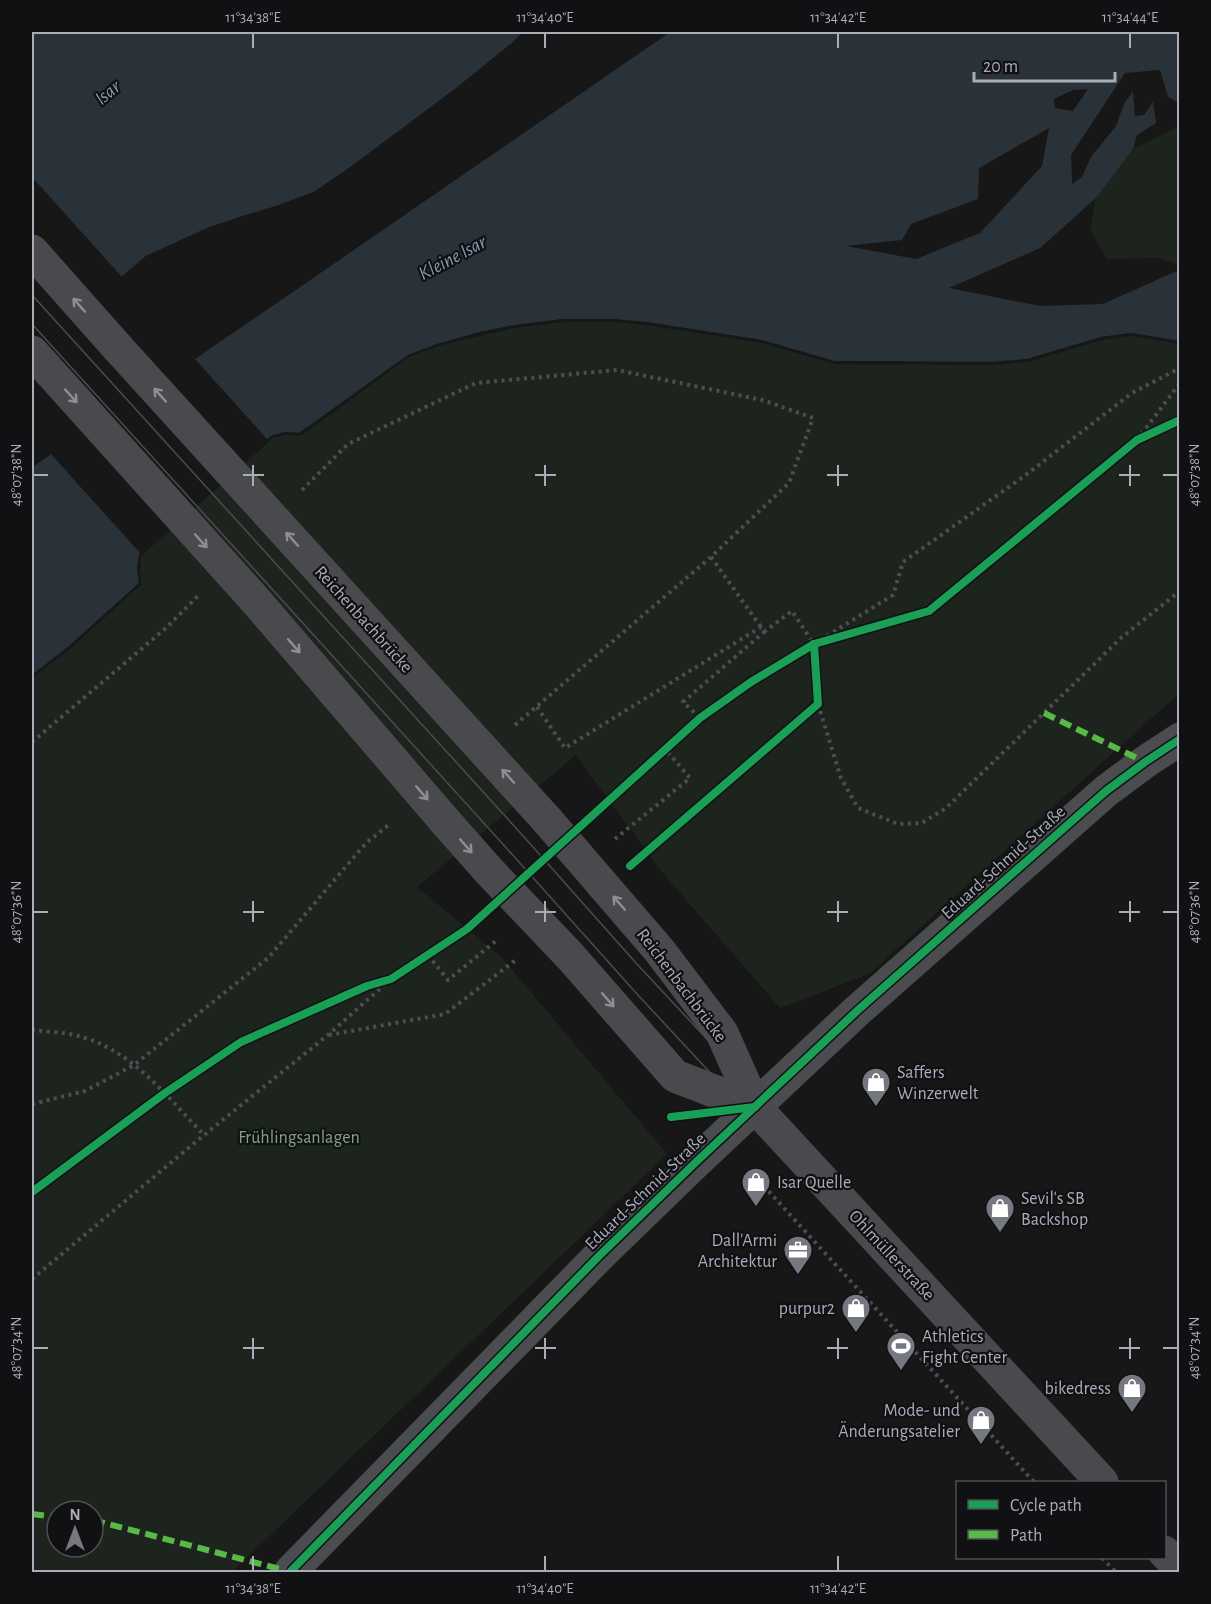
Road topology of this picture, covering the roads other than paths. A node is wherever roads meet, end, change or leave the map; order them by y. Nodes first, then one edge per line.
1 (32, 251) edge
2 (32, 352) edge
3 (1179, 739) edge
4 (755, 1107) junction
5 (1101, 1481) edge
6 (1166, 1554) edge
7 (1179, 1568) edge
8 (290, 1572) edge

4 -> 1 main road, Reichenbachbrücke, bridge
2 -> 4 main road, bridge
3 - 4 street, Eduard-Schmid-Straße
4 - 5 main road, Ohlmüllerstraße
4 - 8 street, Eduard-Schmid-Straße
6 - 7 main road

